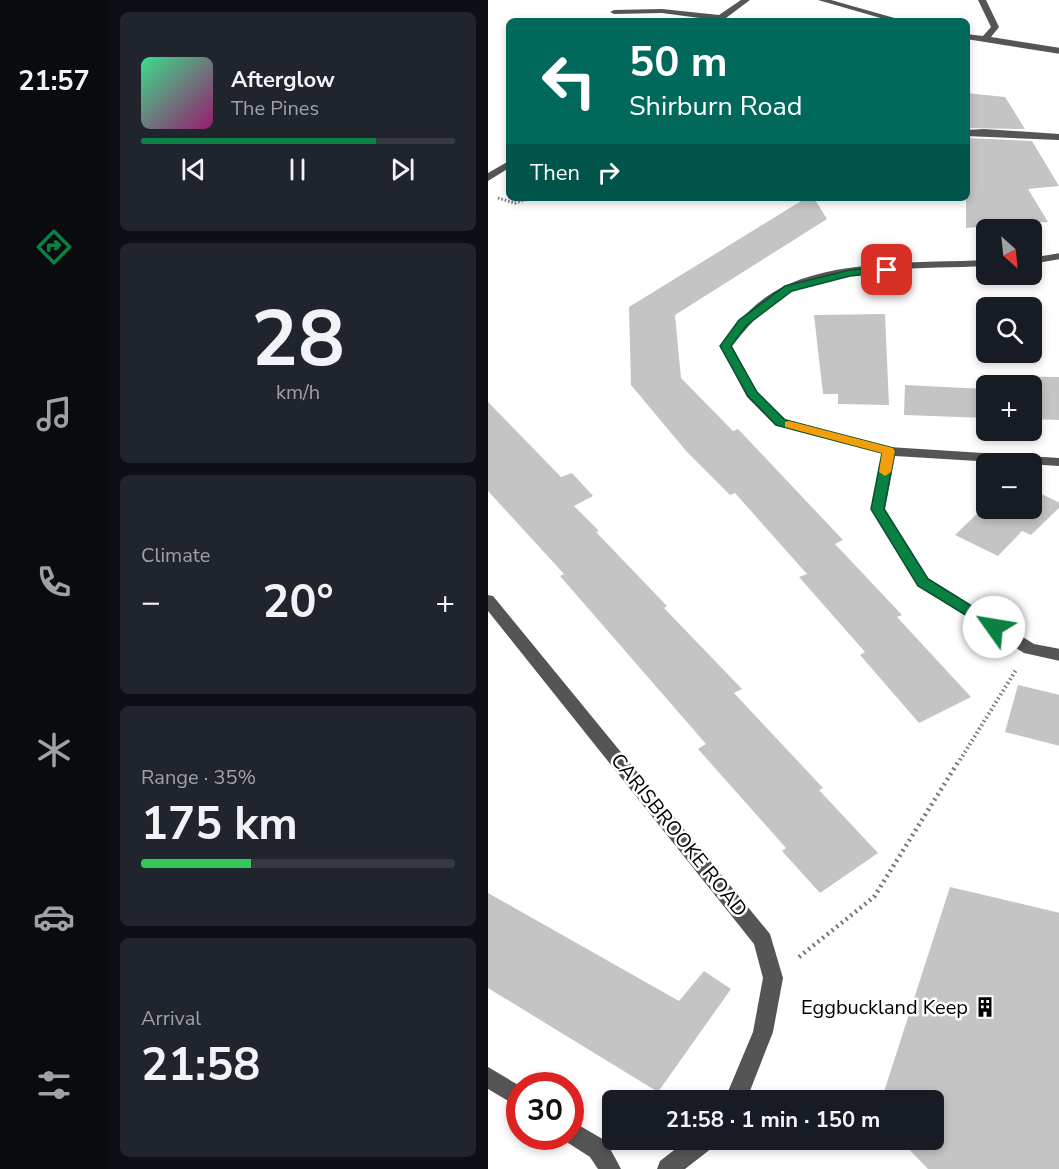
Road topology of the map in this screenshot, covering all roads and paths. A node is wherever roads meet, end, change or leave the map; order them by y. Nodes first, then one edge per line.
1 (746, 0) edge
2 (822, 0) edge
3 (982, 0) edge
4 (614, 12) dead end
5 (712, 18) edge
6 (720, 18) edge
7 (890, 18) edge
8 (970, 37) edge
9 (985, 39) junction
10 (1060, 51) edge
11 (970, 133) edge
12 (1060, 137) edge
13 (506, 166) edge
14 (488, 178) edge
15 (497, 198) dead end
16 (506, 200) edge
17 (1060, 256) edge
18 (1042, 259) edge
19 (976, 264) edge
20 (889, 451) junction
21 (1060, 462) edge
22 (488, 600) edge
23 (1030, 649) junction
24 (1060, 655) edge
25 (773, 978) junction
26 (488, 1077) edge
27 (506, 1089) edge
28 (739, 1090) edge
29 (584, 1140) edge
30 (692, 1150) edge
31 (610, 1169) edge
32 (668, 1169) edge

1 - 6 street
2 - 7 street
3 - 9 street
4 - 5 street
8 - 9 street
9 - 10 street
11 - 12 street
13 - 14 street
15 - 16 path
17 - 18 street
19 - 20 street
20 - 21 street
20 - 23 street
22 - 25 street, CARISBROOKE ROAD
23 - 24 street
23 - 25 path
25 - 28 street, CARISBROOKE ROAD
26 - 27 street
29 - 31 street
30 - 32 street

